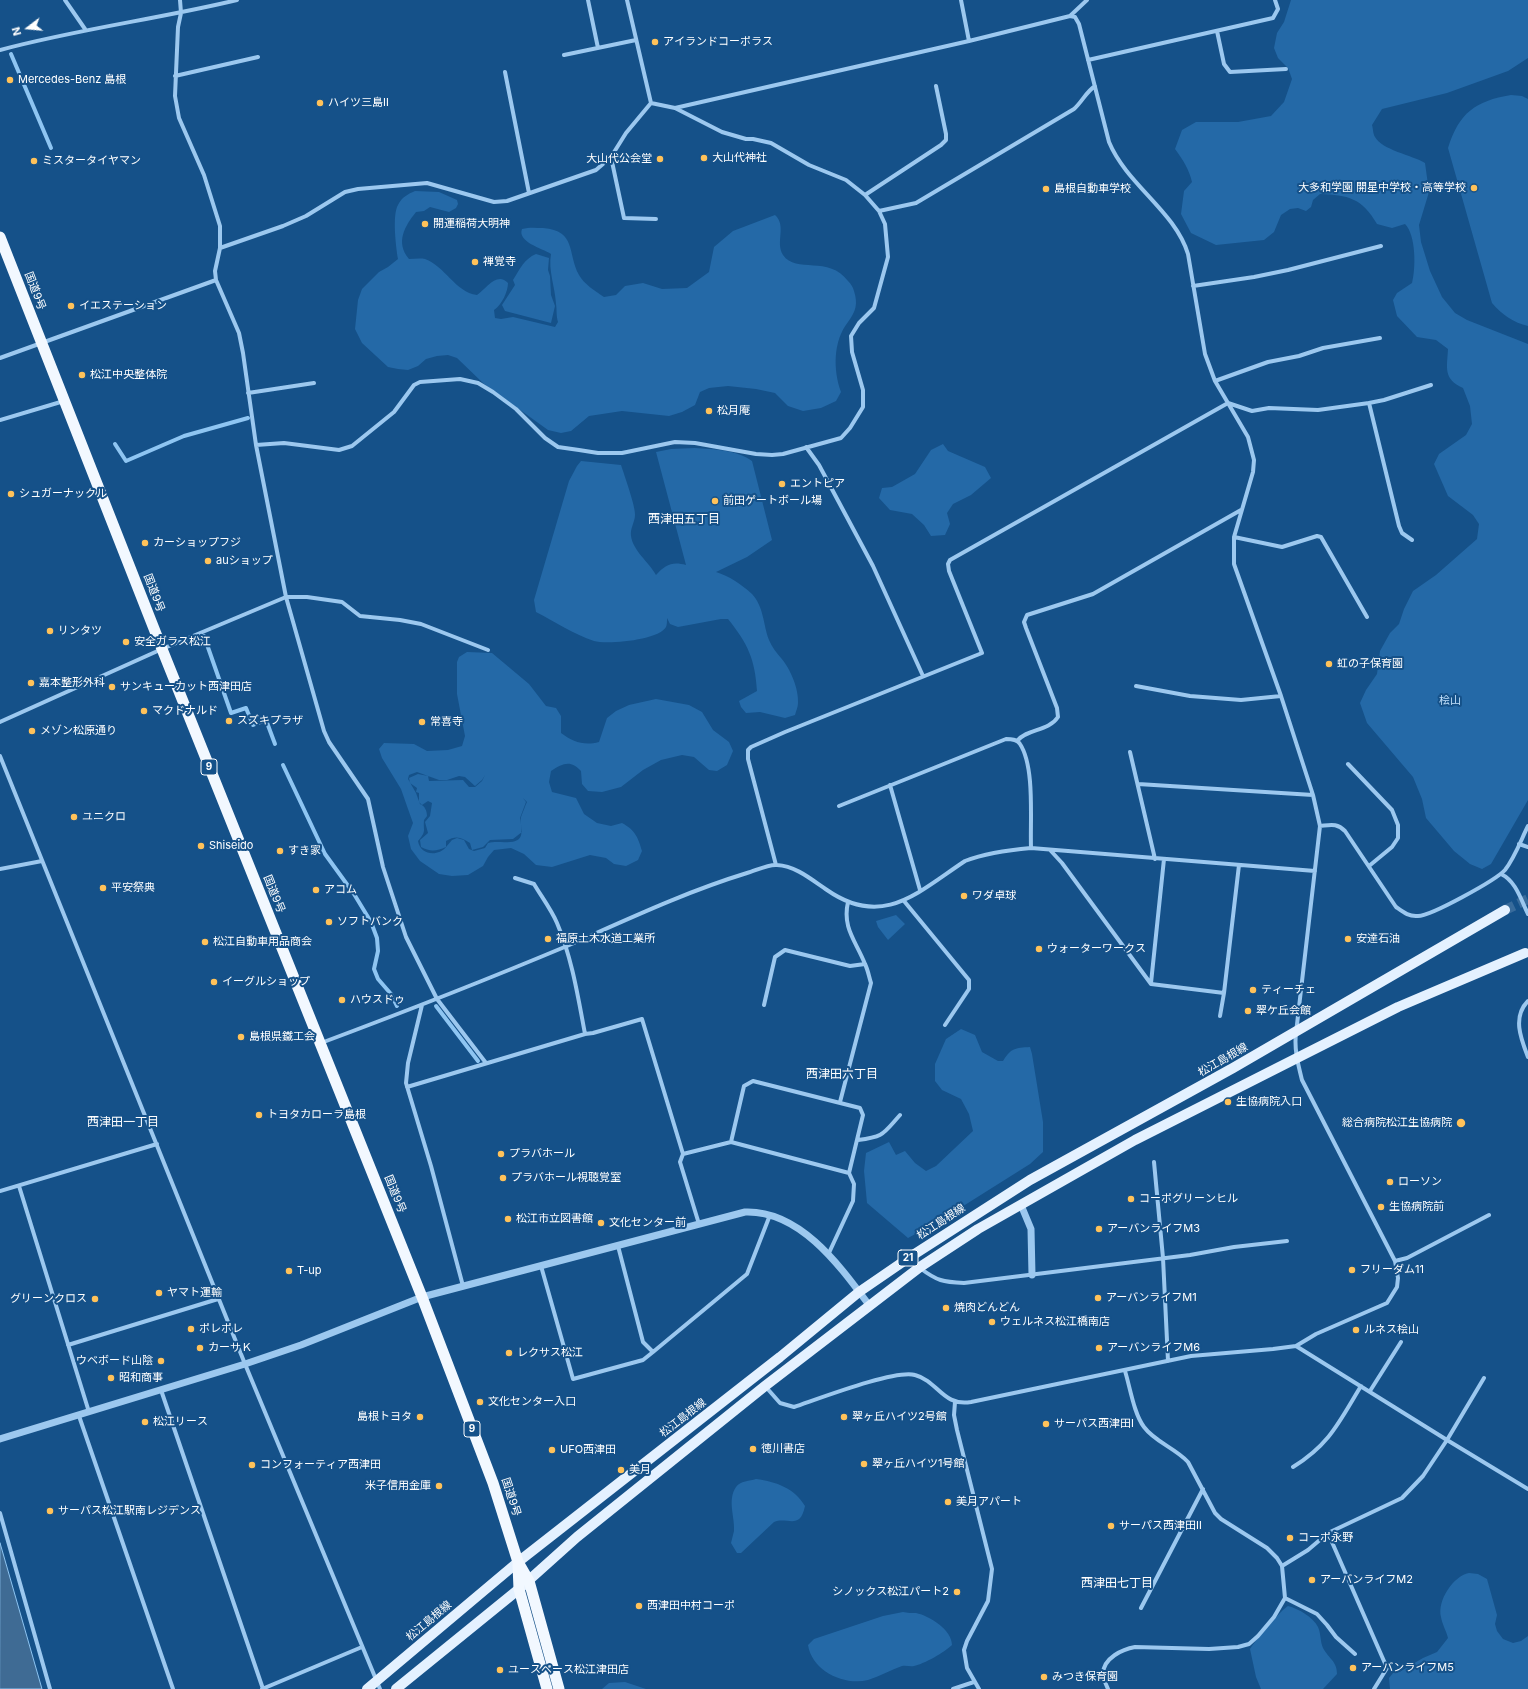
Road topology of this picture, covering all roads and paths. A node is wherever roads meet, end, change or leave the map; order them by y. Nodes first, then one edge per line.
1 (65, 0) edge
2 (180, 0) edge
3 (237, 0) edge
4 (588, 0) edge
5 (627, 0) edge
6 (961, 0) edge
7 (1087, 0) edge
8 (1275, 0) edge
9 (181, 13) junction
10 (1070, 16) junction
11 (85, 30) junction
12 (1217, 31) junction
13 (636, 40) junction
14 (969, 41) junction
15 (598, 48) junction
16 (0, 50) edge
17 (564, 55) dead end
18 (258, 57) dead end
19 (1088, 60) junction
20 (1286, 69) dead end
21 (505, 72) dead end
22 (175, 76) junction
23 (936, 86) dead end
24 (1095, 86) junction
25 (651, 103) junction
26 (675, 108) junction
27 (611, 157) junction
28 (530, 193) junction
29 (865, 195) junction
30 (879, 210) junction
31 (656, 219) dead end
32 (0, 237) edge
33 (1381, 246) dead end
34 (220, 248) junction
35 (216, 280) junction
36 (1193, 286) junction
37 (1380, 338) dead end
38 (42, 343) junction
39 (0, 358) edge
40 (1214, 381) junction
41 (314, 383) dead end
42 (1431, 385) dead end
43 (248, 393) junction
44 (64, 401) junction
45 (1228, 403) junction
46 (1369, 403) junction
47 (0, 420) edge
48 (256, 445) junction
49 (806, 447) junction
50 (1241, 510) junction
51 (1234, 537) junction
52 (1412, 540) dead end
53 (286, 597) junction
54 (1367, 617) dead end
55 (162, 649) junction
56 (488, 650) dead end
57 (923, 676) junction
58 (1136, 686) dead end
59 (1281, 696) junction
60 (0, 722) edge
61 (1017, 741) junction
62 (1130, 752) dead end
63 (0, 756) edge
64 (1348, 764) dead end
65 (1138, 784) junction
66 (890, 786) junction
67 (1313, 795) junction
68 (839, 806) dead end
69 (1320, 826) junction
70 (1528, 826) edge
71 (1519, 844) junction
72 (1528, 847) edge
73 (1031, 848) junction
74 (1051, 851) junction
75 (1155, 859) junction
76 (1164, 859) junction
77 (42, 861) junction
78 (776, 864) junction
79 (1239, 865) junction
80 (1369, 866) junction
81 (0, 869) edge
82 (1315, 871) junction
83 (1501, 874) junction
84 (515, 878) dead end
85 (920, 890) junction
86 (904, 901) junction
87 (848, 902) junction
88 (1505, 910) tunnel mouth
89 (1528, 914) edge
90 (566, 946) junction
91 (1526, 953) dead end
92 (865, 964) junction
93 (1151, 984) junction
94 (1224, 993) junction
95 (437, 999) junction
96 (1528, 1001) edge
97 (422, 1005) junction
98 (764, 1005) dead end
99 (1220, 1016) dead end
100 (945, 1025) dead end
101 (1296, 1032) junction
102 (585, 1034) junction
103 (320, 1044) junction
104 (1528, 1057) edge
105 (1297, 1058) junction
106 (486, 1063) junction
107 (407, 1086) junction
108 (840, 1102) junction
109 (900, 1115) dead end
110 (858, 1140) junction
111 (731, 1142) junction
112 (156, 1144) junction
113 (683, 1154) junction
114 (1154, 1162) dead end
115 (849, 1173) junction
116 (19, 1186) junction
117 (0, 1191) edge
118 (1021, 1205) junction
119 (770, 1215) junction
120 (1489, 1216) dead end
121 (699, 1224) junction
122 (1287, 1241) dead end
123 (618, 1246) junction
124 (828, 1255) junction
125 (1164, 1258) junction
126 (1396, 1261) junction
127 (541, 1266) junction
128 (920, 1268) junction
129 (1032, 1275) junction
130 (463, 1286) junction
131 (859, 1292) junction
132 (422, 1297) junction
133 (218, 1299) junction
134 (869, 1306) junction
135 (1401, 1342) dead end
136 (68, 1345) junction
137 (1296, 1346) junction
138 (653, 1352) junction
139 (1168, 1361) junction
140 (244, 1364) junction
141 (1125, 1370) junction
142 (1484, 1378) dead end
143 (765, 1386) junction
144 (1361, 1386) junction
145 (161, 1390) junction
146 (1370, 1391) junction
147 (955, 1402) junction
148 (88, 1412) junction
149 (79, 1416) junction
150 (0, 1439) edge
151 (1447, 1440) junction
152 (1293, 1467) dead end
153 (1528, 1488) edge
154 (1202, 1489) junction
155 (0, 1513) edge
156 (1328, 1533) junction
157 (518, 1562) junction
158 (1282, 1566) junction
159 (529, 1581) junction
160 (520, 1589) junction
161 (1285, 1598) junction
162 (1141, 1608) dead end
163 (362, 1647) junction
164 (1355, 1654) dead end
165 (974, 1682) junction
166 (378, 1685) edge
167 (50, 1689) edge
168 (173, 1689) edge
169 (263, 1689) edge
170 (367, 1689) edge
171 (396, 1689) edge
172 (547, 1689) edge
173 (559, 1689) edge
174 (953, 1689) edge
175 (979, 1689) edge
176 (1108, 1689) edge
177 (1374, 1689) edge

1 - 11 street
2 - 9 street
3 - 9 street
4 - 15 street
5 - 13 street
6 - 14 street
7 - 10 street
8 - 12 street
9 - 11 street
9 - 22 street
10 - 14 street
10 - 19 street
11 - 16 street
12 - 19 street
12 - 20 street
13 - 15 street
13 - 25 street
14 - 26 street
15 - 17 street
18 - 22 street
19 - 24 street
21 - 28 street
22 - 34 street
23 - 29 street
24 - 30 street
24 - 36 street
25 - 26 street
25 - 27 street
26 - 29 street
27 - 28 street
27 - 31 street
28 - 34 street
29 - 30 street
30 - 49 street
32 - 38 highway, 国道9号 / 9
33 - 36 street
34 - 35 street
35 - 38 street
35 - 43 street
36 - 40 street
37 - 40 street
38 - 39 street
38 - 44 highway, 国道9号 / 9
40 - 45 street
41 - 43 street
42 - 46 street
43 - 48 street
44 - 47 street
44 - 55 highway, 国道9号 / 9
45 - 46 street
45 - 50 street
45 - 57 street
46 - 52 street
48 - 49 street
48 - 53 street
49 - 57 street
50 - 51 street
50 - 61 street
51 - 54 street
51 - 59 street
53 - 55 street
53 - 56 street
53 - 95 street
55 - 60 street
55 - 103 highway, 国道9号 / 9
57 - 78 street
58 - 59 street
59 - 67 street
61 - 66 street
61 - 73 street
62 - 65 street
63 - 77 street
64 - 80 street
65 - 67 street
65 - 75 street
66 - 68 street
66 - 85 street
67 - 69 street
69 - 80 street
69 - 82 street
70 - 71 street
71 - 72 street
71 - 83 street
73 - 74 street
73 - 85 street
74 - 75 street
74 - 93 street
75 - 76 street
76 - 79 street
76 - 93 street
77 - 81 street
77 - 112 street
78 - 87 street
78 - 90 street
79 - 82 street
79 - 94 street
80 - 83 street
82 - 101 street
83 - 89 street
84 - 90 street
85 - 86 street
86 - 87 street
86 - 100 street
87 - 92 street
88 - 101 main road, 松江島根線 / 21
90 - 95 street
90 - 102 street
91 - 105 main road, 21
92 - 98 street
92 - 108 street
93 - 94 street
94 - 99 street
95 - 97 street
95 - 106 street
96 - 104 street
97 - 103 street
97 - 107 street
101 - 105 street
101 - 131 main road, 松江島根線 / 21
102 - 106 street
102 - 113 street
103 - 132 highway, 国道9号 / 9
105 - 118 main road, 21
105 - 126 street
106 - 107 street
107 - 130 street
108 - 110 street
108 - 111 street
109 - 110 street
110 - 115 street
111 - 113 street
111 - 115 street
112 - 116 street
112 - 133 street
113 - 121 street
114 - 125 street
115 - 124 street
116 - 117 street
116 - 136 street
118 - 128 main road, 21
118 - 129 street
119 - 121 street
119 - 124 street
119 - 138 street
120 - 126 street
121 - 123 street
122 - 125 street
123 - 127 street
123 - 138 street
124 - 131 street
125 - 129 street
125 - 139 street
126 - 137 street
127 - 130 street
127 - 138 street
128 - 129 street
128 - 134 main road, 21
130 - 132 street
131 - 134 street
131 - 157 main road, 松江島根線 / 21
132 - 140 street
132 - 157 highway, 国道9号 / 9
133 - 136 street
133 - 140 street
134 - 143 main road, 21
135 - 146 street
136 - 148 street
137 - 139 street
137 - 144 street
139 - 141 street
140 - 145 street
140 - 163 street
141 - 147 street
141 - 154 street
142 - 151 street
143 - 147 street
143 - 159 main road, 21
144 - 146 street
144 - 152 street
145 - 148 street
145 - 169 street
146 - 151 street
147 - 165 street
148 - 149 street
149 - 150 street
149 - 168 street
151 - 153 street
151 - 156 street
154 - 158 street
154 - 162 street
155 - 167 street
156 - 158 street
156 - 177 street
157 - 159 highway, 国道9号 / 9
157 - 160 highway, 国道9号 / 9
157 - 166 main road, 松江島根線 / 21
158 - 161 street
159 - 160 main road, 21
159 - 173 highway, 国道9号 / 9
160 - 171 main road, 21
160 - 172 highway, 国道9号 / 9
161 - 164 street
161 - 176 street
163 - 166 street
163 - 169 street
165 - 174 street
165 - 175 street
166 - 170 main road, 松江島根線 / 21

